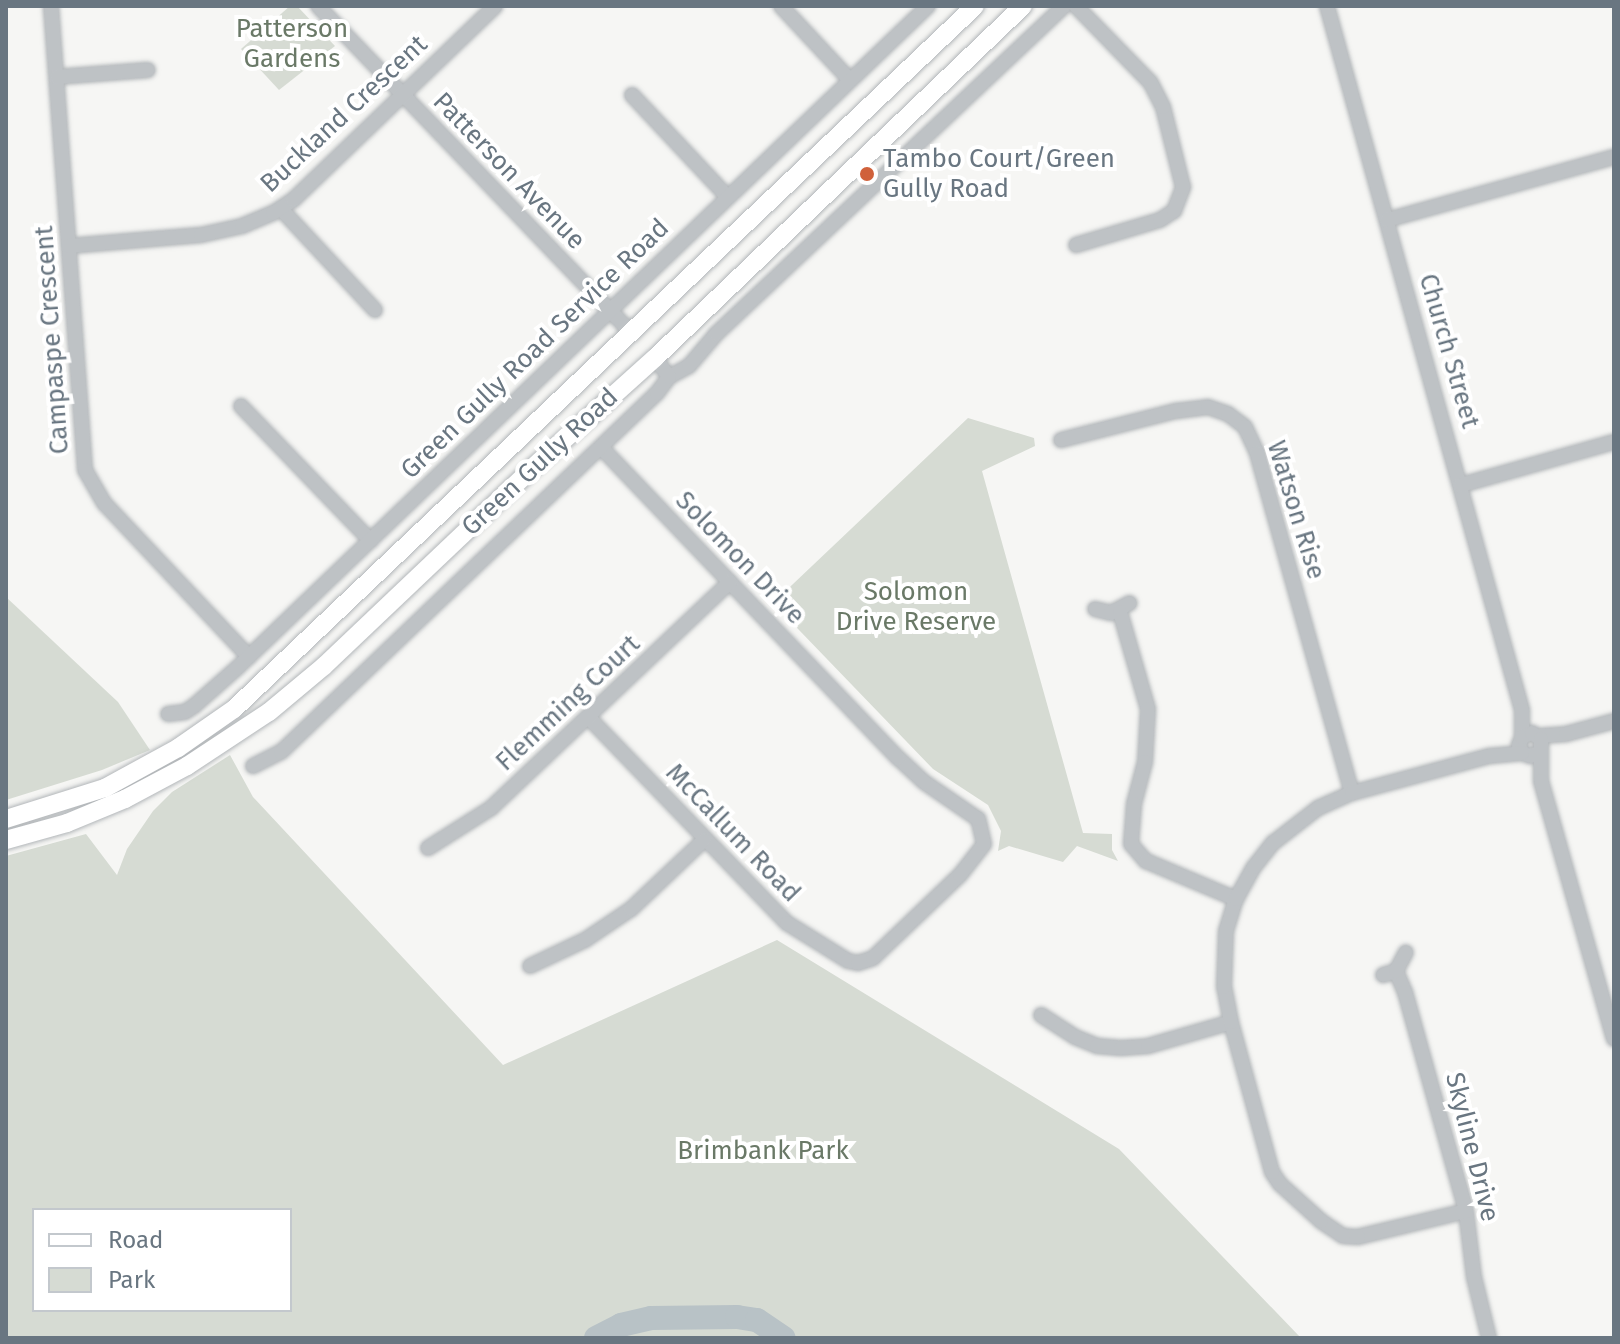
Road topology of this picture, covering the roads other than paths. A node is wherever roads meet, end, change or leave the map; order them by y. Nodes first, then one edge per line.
1 (51, 6) edge
2 (318, 6) edge
3 (495, 6) edge
4 (781, 6) edge
5 (928, 6) edge
6 (975, 6) edge
7 (1064, 6) edge
8 (1076, 6) edge
9 (1327, 6) edge
10 (1020, 7) edge
11 (1038, 30) junction
12 (148, 70) dead end
13 (57, 77) junction
14 (849, 79) junction
15 (402, 93) junction
16 (632, 95) dead end
17 (1614, 157) edge
18 (727, 196) junction
19 (281, 209) junction
20 (1387, 220) junction
21 (1076, 245) dead end
22 (69, 246) junction
23 (375, 310) dead end
24 (611, 312) junction
25 (632, 334) junction
26 (655, 358) junction
27 (669, 377) junction
28 (241, 406) dead end
29 (1061, 440) dead end
30 (1614, 442) edge
31 (601, 447) junction
32 (1461, 485) junction
33 (371, 541) junction
34 (730, 582) junction
35 (1095, 609) dead end
36 (249, 657) junction
37 (168, 714) dead end
38 (589, 718) junction
39 (1614, 721) edge
40 (1531, 745) junction
41 (253, 766) dead end
42 (1352, 793) junction
43 (6, 819) edge
44 (6, 840) edge
45 (704, 840) junction
46 (428, 848) dead end
47 (1236, 899) junction
48 (1406, 952) dead end
49 (858, 963) joint
50 (530, 966) dead end
51 (1609, 1001) edge
52 (1041, 1015) dead end
53 (1231, 1022) junction
54 (1614, 1039) edge
55 (1466, 1211) junction
56 (1489, 1338) edge

1 - 13 street, Campaspe Crescent
2 - 15 street, Patterson Avenue
3 - 15 street, Buckland Crescent
4 - 14 street
5 - 14 street, Green Gully Road Service Road
6 - 25 main road, Green Gully Road
7 - 11 street
8 - 21 street
9 - 20 street, Church Street
10 - 11 street
10 - 26 main road, Green Gully Road
11 - 27 street
12 - 13 street
13 - 22 street, Campaspe Crescent
14 - 18 street, Green Gully Road Service Road
15 - 19 street, Buckland Crescent
15 - 24 street, Patterson Avenue
16 - 18 street
17 - 20 street
18 - 24 street, Green Gully Road Service Road
19 - 22 street, Buckland Crescent
19 - 23 street
20 - 32 street, Church Street
22 - 36 street, Campaspe Crescent
24 - 25 street, Patterson Avenue
24 - 33 street, Green Gully Road Service Road
25 - 26 main road
25 - 43 main road, Green Gully Road
26 - 27 street
26 - 44 main road, Green Gully Road
27 - 31 street
28 - 33 street
29 - 42 street, Watson Rise
30 - 32 street
31 - 34 street, Solomon Drive
31 - 41 street
32 - 40 street, Church Street
33 - 36 street, Green Gully Road Service Road
34 - 38 street, Flemming Court
34 - 49 street, Solomon Drive
35 - 47 street
36 - 37 street, Green Gully Road Service Road
38 - 45 street, McCallum Road
38 - 46 street, Flemming Court
39 - 40 street
40 - 42 street
40 - 51 street, Church Street
42 - 47 street
45 - 49 street, McCallum Road
45 - 50 street
47 - 53 street
48 - 55 street, Skyline Drive
51 - 54 street, Church Street
52 - 53 street
53 - 55 street
55 - 56 street, Skyline Drive

